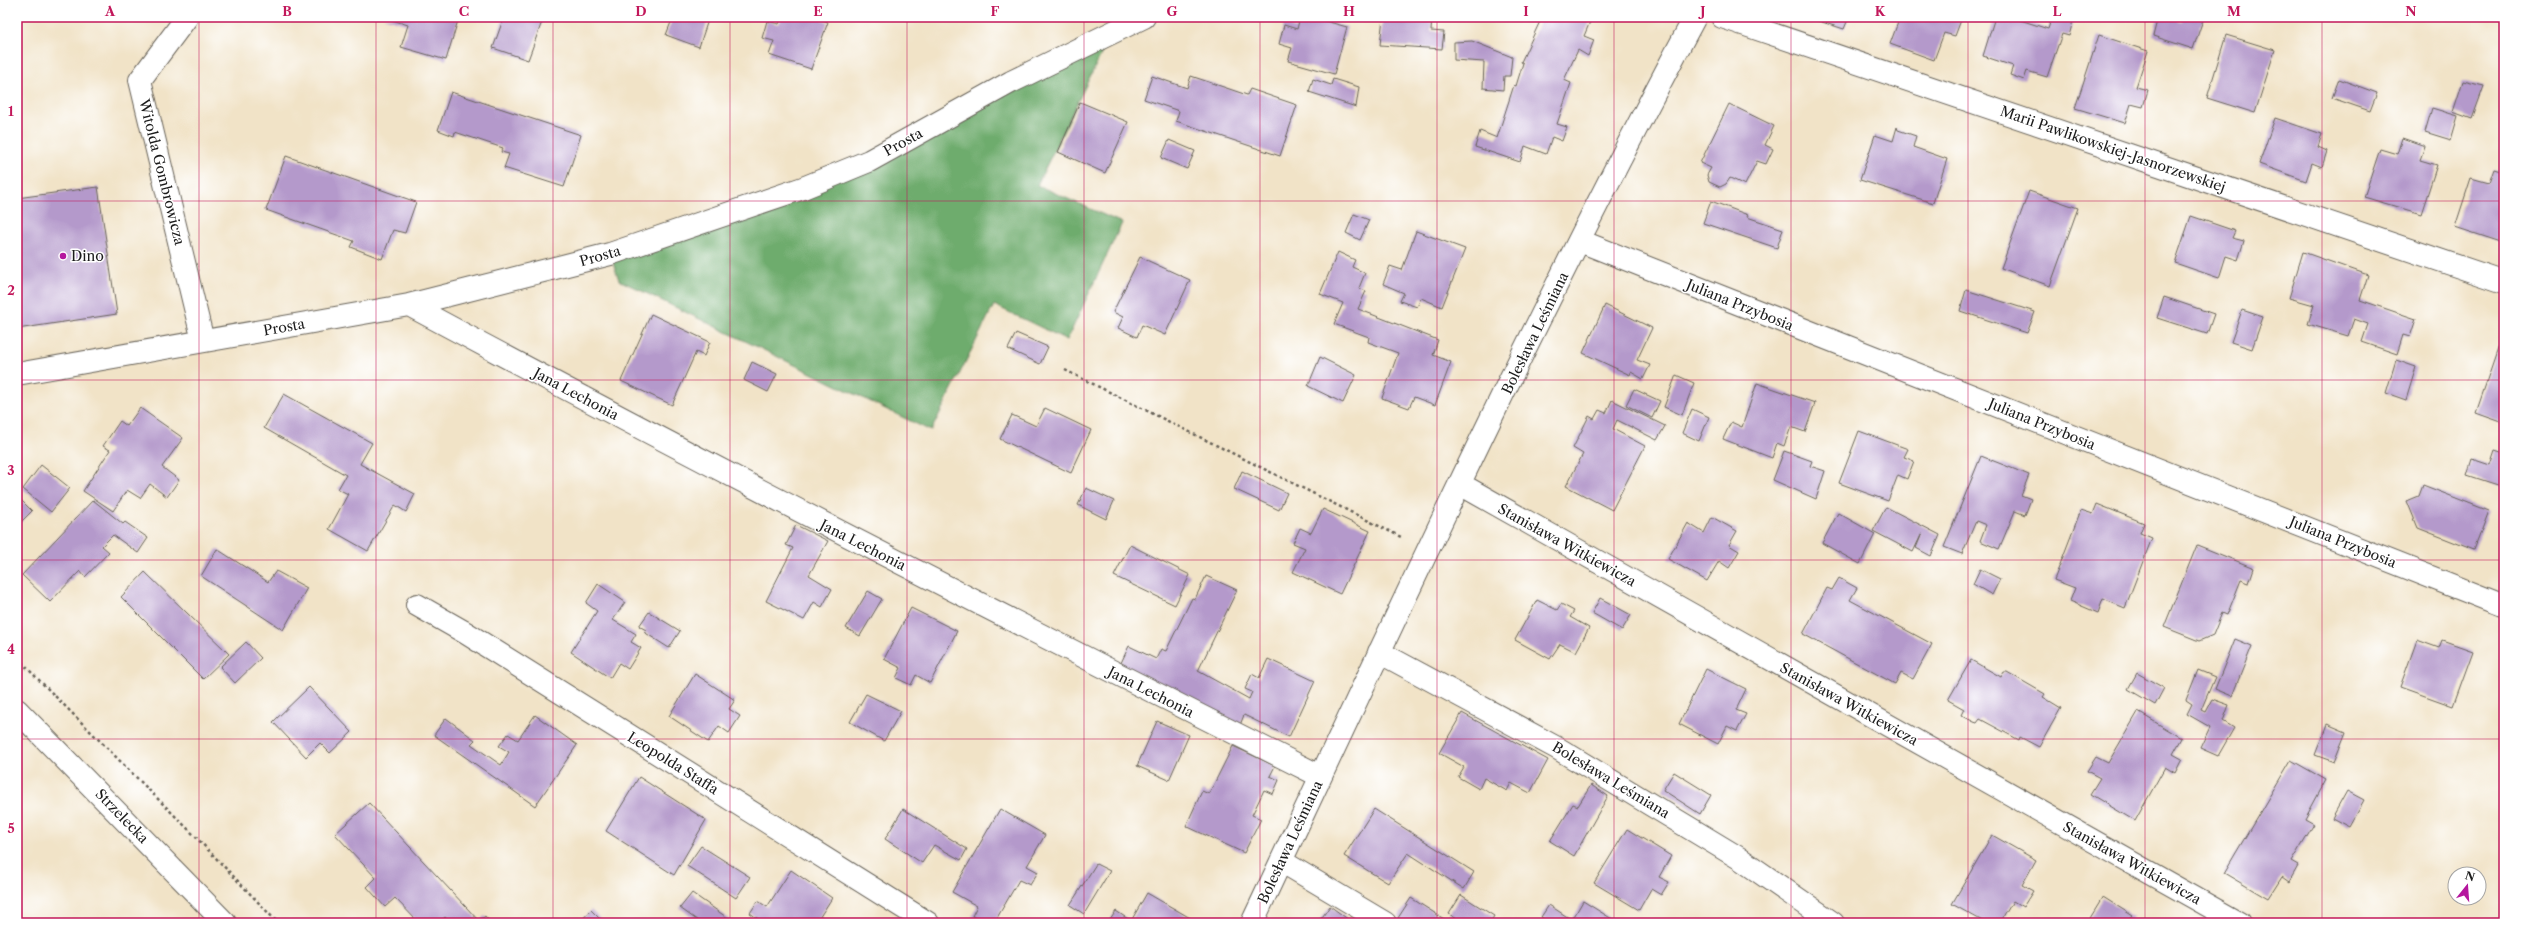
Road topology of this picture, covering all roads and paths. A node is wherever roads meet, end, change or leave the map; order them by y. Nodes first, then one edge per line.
1 (187, 17) edge
2 (1144, 17) edge
3 (1694, 17) edge
4 (1722, 17) edge
5 (1580, 241) junction
6 (2504, 282) edge
7 (409, 305) junction
8 (203, 341) junction
9 (1065, 370) dead end
10 (17, 374) edge
11 (1460, 484) junction
12 (1427, 550) junction
13 (417, 605) dead end
14 (2504, 606) edge
15 (1379, 652) junction
16 (17, 658) edge
17 (17, 710) edge
18 (1320, 776) junction
19 (1281, 861) junction
20 (224, 923) edge
21 (278, 923) edge
22 (928, 923) edge
23 (1252, 923) edge
24 (1385, 923) edge
25 (1833, 923) edge
26 (2239, 923) edge

1 - 8 street, Witolda Gombrowicza
2 - 7 street, Prosta
3 - 5 street, Bolesława Leśmiana
4 - 6 street, Marii Pawlikowskiej-Jasnorzewskiej
5 - 11 street, Bolesława Leśmiana
5 - 14 street, Juliana Przybosia
7 - 8 street, Prosta
7 - 18 street, Jana Lechonia
8 - 10 street, Prosta
9 - 12 path
11 - 12 street, Bolesława Leśmiana
11 - 26 street, Stanisława Witkiewicza
12 - 15 street, Bolesława Leśmiana
13 - 22 street, Leopolda Staffa
15 - 18 street, Bolesława Leśmiana
15 - 25 street, Bolesława Leśmiana
16 - 21 path
17 - 20 street, Strzelecka
18 - 19 street, Bolesława Leśmiana
19 - 23 street, Bolesława Leśmiana
19 - 24 street

